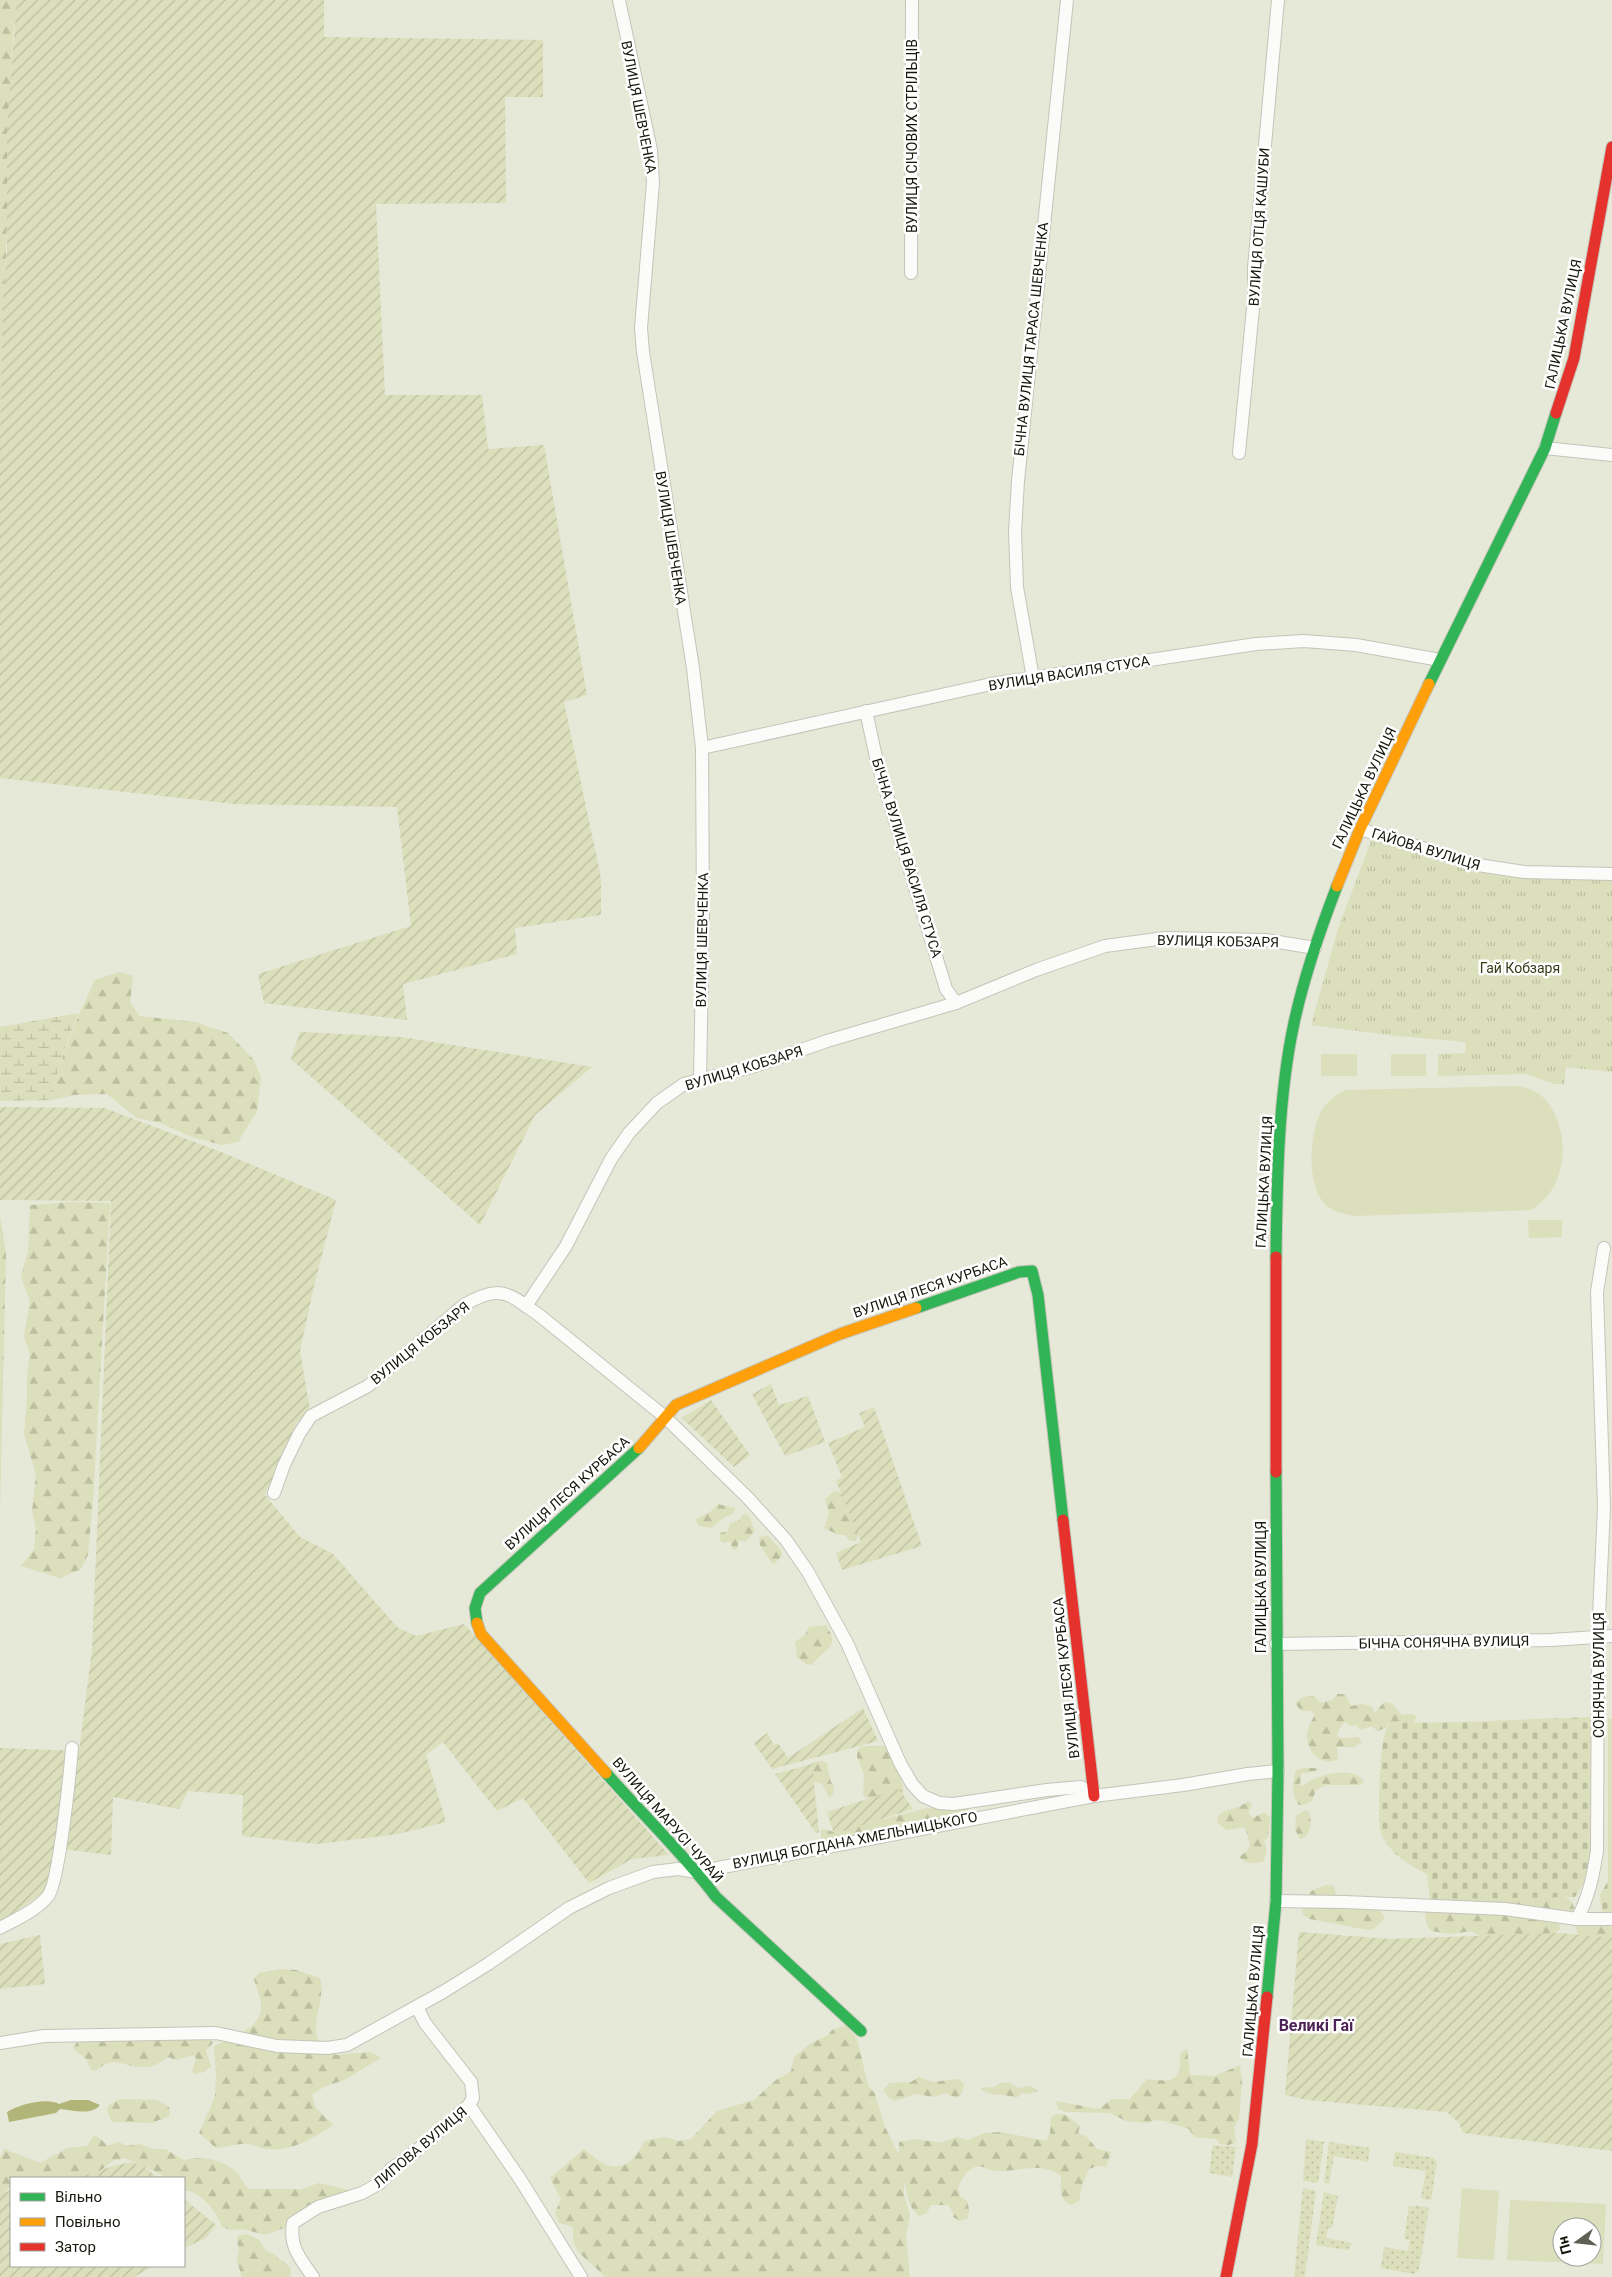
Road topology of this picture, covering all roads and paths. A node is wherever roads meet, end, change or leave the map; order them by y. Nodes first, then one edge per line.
1 (619, 0) edge
2 (912, 0) edge
3 (1066, 0) edge
4 (1278, 0) edge
5 (1612, 147) edge
6 (1608, 193) edge
7 (911, 273) dead end
8 (1545, 448) junction
9 (1239, 453) dead end
10 (1612, 454) edge
11 (1440, 660) junction
12 (1033, 678) junction
13 (866, 711) junction
14 (702, 748) junction
15 (1360, 829) junction
16 (1612, 874) edge
17 (1315, 948) junction
18 (956, 1002) junction
19 (700, 1079) junction
20 (1604, 1248) dead end
21 (526, 1306) junction
22 (665, 1418) junction
23 (274, 1493) dead end
24 (474, 1610) joint
25 (1612, 1636) edge
26 (1598, 1638) junction
27 (1276, 1644) junction
28 (72, 1748) dead end
29 (1278, 1771) junction
30 (1094, 1796) junction
31 (697, 1872) junction
32 (1276, 1901) junction
33 (1577, 1919) junction
34 (1612, 1919) edge
35 (0, 1928) edge
36 (417, 2007) junction
37 (861, 2031) dead end
38 (0, 2043) edge
39 (469, 2105) junction
40 (313, 2277) edge
41 (581, 2277) edge
42 (1226, 2277) edge

1 - 14 street, ВУЛИЦЯ ШЕВЧЕНКА
2 - 7 street, ВУЛИЦЯ СІЧОВИХ СТРІЛЬЦІВ
3 - 12 street, БІЧНА ВУЛИЦЯ ТАРАСА ШЕВЧЕНКА
4 - 9 street, ВУЛИЦЯ ОТЦЯ КАШУБИ
5 - 6 street, ГАЛИЦЬКА ВУЛИЦЯ
6 - 8 street, ГАЛИЦЬКА ВУЛИЦЯ
8 - 10 street
8 - 11 street, ГАЛИЦЬКА ВУЛИЦЯ
11 - 12 street, ВУЛИЦЯ ВАСИЛЯ СТУСА
11 - 15 street, ГАЛИЦЬКА ВУЛИЦЯ
12 - 13 street, ВУЛИЦЯ ВАСИЛЯ СТУСА
13 - 14 street, ВУЛИЦЯ ВАСИЛЯ СТУСА
13 - 18 street, БІЧНА ВУЛИЦЯ ВАСИЛЯ СТУСА
14 - 19 street, ВУЛИЦЯ ШЕВЧЕНКА
15 - 16 street, ГАЙОВА ВУЛИЦЯ
15 - 17 street, ГАЛИЦЬКА ВУЛИЦЯ
17 - 18 street, ВУЛИЦЯ КОБЗАРЯ
17 - 27 street, ГАЛИЦЬКА ВУЛИЦЯ
18 - 19 street, ВУЛИЦЯ КОБЗАРЯ
19 - 21 street, ВУЛИЦЯ КОБЗАРЯ
20 - 26 street, СОНЯЧНА ВУЛИЦЯ
21 - 22 street
21 - 23 street, ВУЛИЦЯ КОБЗАРЯ
22 - 24 street, ВУЛИЦЯ ЛЕСЯ КУРБАСА
22 - 30 street
22 - 30 street, ВУЛИЦЯ ЛЕСЯ КУРБАСА
24 - 31 street, ВУЛИЦЯ МАРУСІ ЧУРАЙ
25 - 26 street, БІЧНА СОНЯЧНА ВУЛИЦЯ
26 - 27 street, БІЧНА СОНЯЧНА ВУЛИЦЯ
26 - 33 street, СОНЯЧНА ВУЛИЦЯ
27 - 29 street, ГАЛИЦЬКА ВУЛИЦЯ
28 - 35 street
29 - 30 street, ВУЛИЦЯ БОГДАНА ХМЕЛЬНИЦЬКОГО
29 - 32 street, ГАЛИЦЬКА ВУЛИЦЯ
30 - 31 street, ВУЛИЦЯ БОГДАНА ХМЕЛЬНИЦЬКОГО
31 - 36 street, ВУЛИЦЯ БОГДАНА ХМЕЛЬНИЦЬКОГО
31 - 37 street, ВУЛИЦЯ МАРУСІ ЧУРАЙ
32 - 33 street
32 - 42 street, ГАЛИЦЬКА ВУЛИЦЯ
33 - 34 street
36 - 38 street, ВУЛИЦЯ БОГДАНА ХМЕЛЬНИЦЬКОГО
36 - 39 street
39 - 40 street, ЛИПОВА ВУЛИЦЯ
39 - 41 street, ЛИПОВА ВУЛИЦЯ

